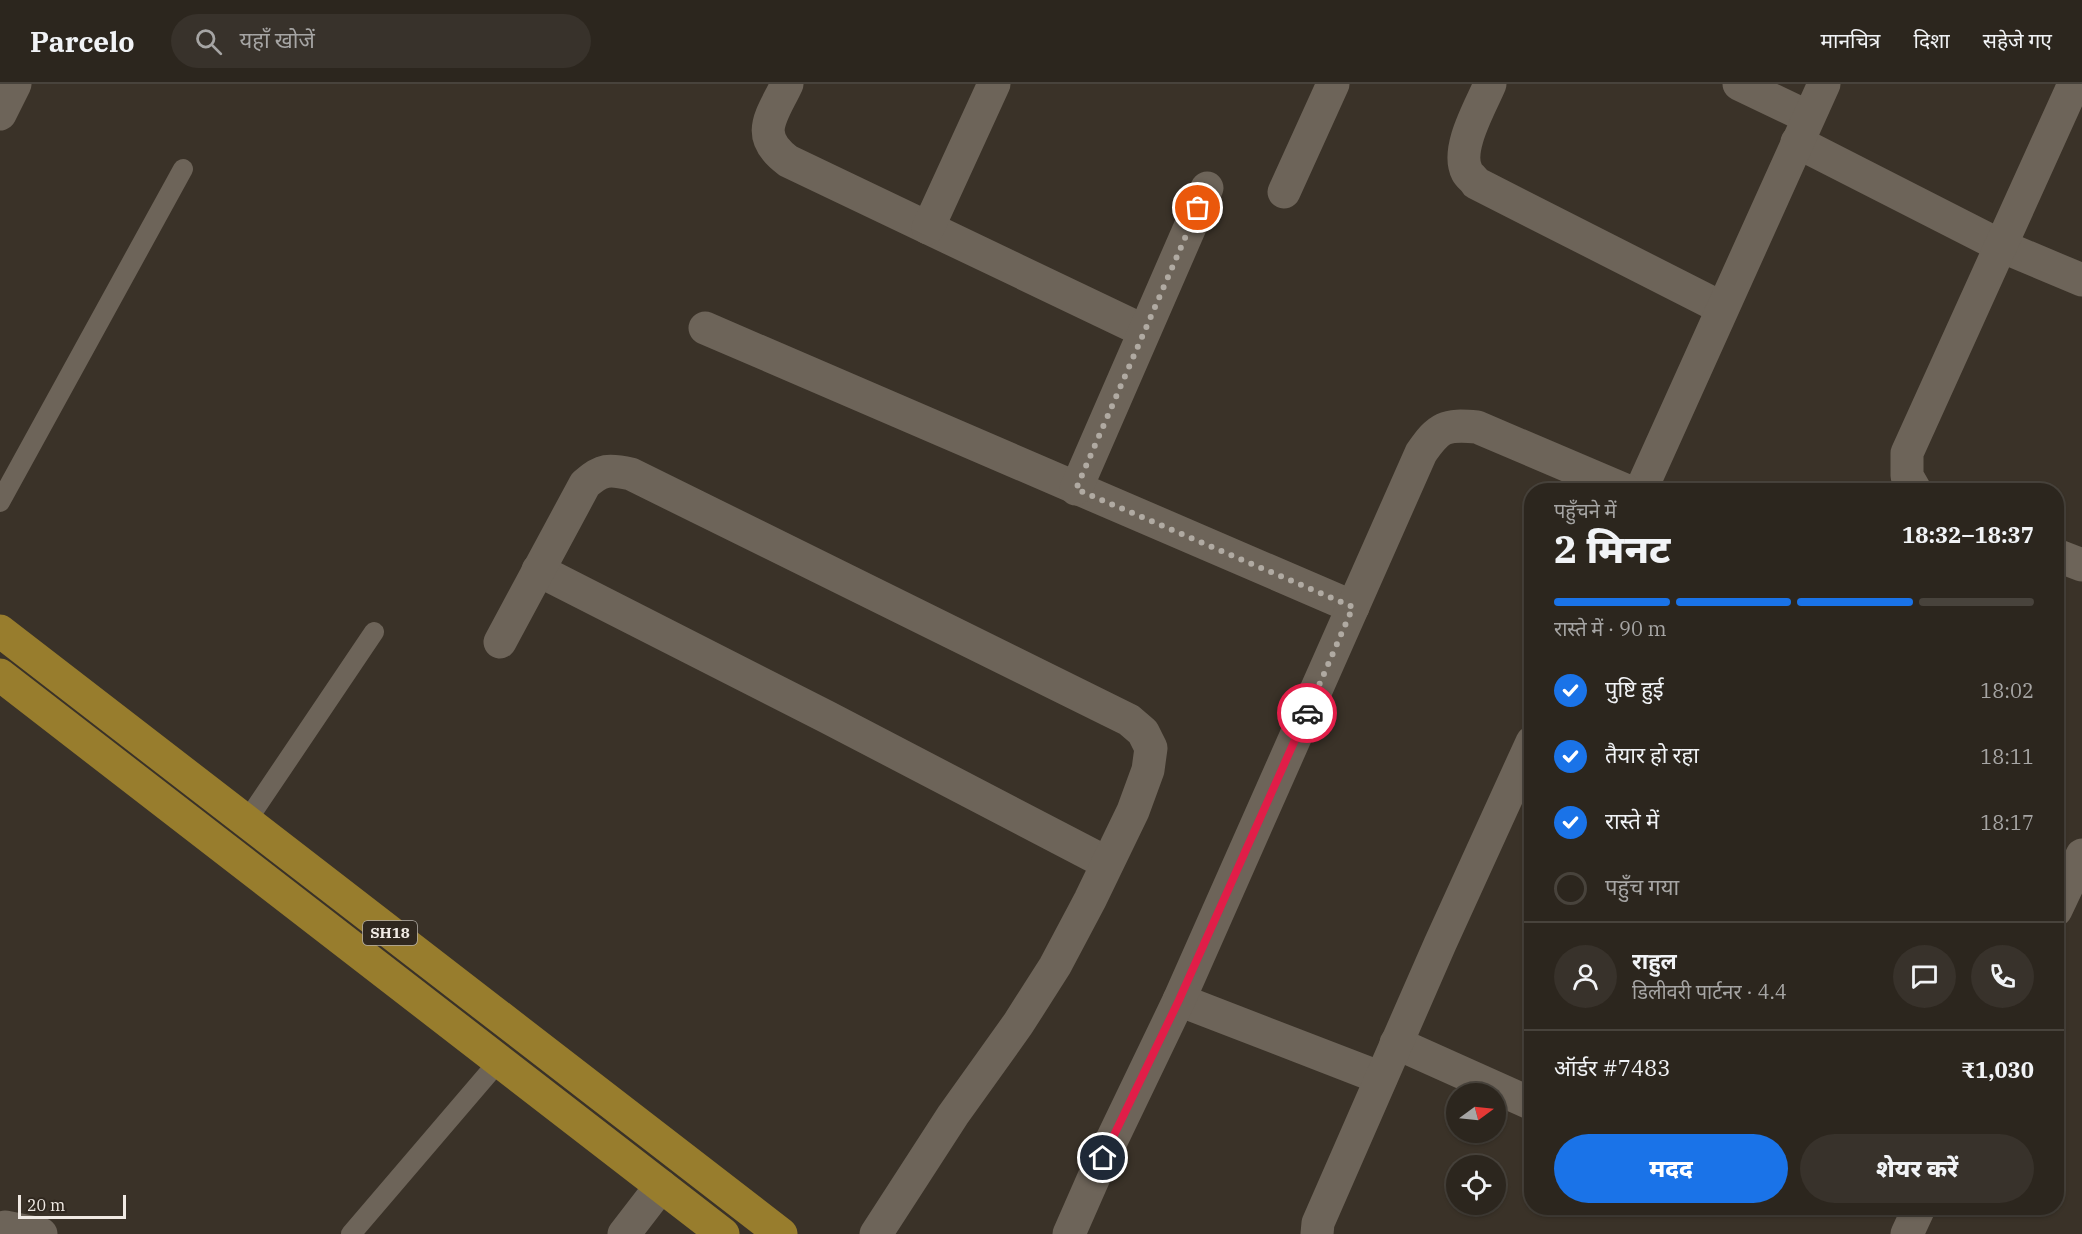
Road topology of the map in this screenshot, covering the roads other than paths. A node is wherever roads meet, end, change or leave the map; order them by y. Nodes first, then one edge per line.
1 (15, 84) edge
2 (787, 84) edge
3 (994, 84) edge
4 (1333, 84) edge
5 (1490, 84) edge
6 (1739, 84) edge
7 (1824, 84) edge
8 (2074, 84) edge
9 (0, 114) edge
10 (1803, 130) junction
11 (183, 169) dead end
12 (1207, 188) dead end
13 (1284, 192) dead end
14 (928, 228) junction
15 (2001, 246) junction
16 (2082, 280) edge
17 (1722, 308) junction
18 (705, 328) dead end
19 (1144, 331) junction
20 (1609, 483) edge
21 (1644, 483) edge
22 (1911, 483) edge
23 (1076, 489) junction
24 (0, 502) edge
25 (2064, 558) edge
26 (2082, 565) edge
27 (538, 570) junction
28 (1353, 607) junction
29 (0, 631) edge
30 (374, 632) dead end
31 (500, 642) dead end
32 (0, 675) edge
33 (1524, 760) edge
34 (246, 822) junction
35 (1107, 863) junction
36 (2074, 867) edge
37 (2064, 891) edge
38 (1179, 1000) junction
39 (1396, 1043) junction
40 (499, 1061) junction
41 (1381, 1078) junction
42 (1524, 1100) edge
43 (661, 1186) junction
44 (1916, 1215) edge
45 (0, 1229) edge
46 (41, 1234) edge
47 (351, 1234) edge
48 (624, 1234) edge
49 (723, 1234) edge
50 (782, 1234) edge
51 (876, 1234) edge
52 (1069, 1234) edge
53 (1317, 1234) edge
54 (1907, 1234) edge

1 - 9 street
2 - 14 street
3 - 14 street
4 - 13 street
5 - 17 street
6 - 10 street
7 - 10 street
8 - 15 street
10 - 15 street
10 - 17 street
11 - 24 lane
12 - 19 street
14 - 19 street
15 - 16 street
15 - 22 street
17 - 21 street
18 - 23 street
19 - 23 street
20 - 28 street
23 - 28 street
25 - 26 street
27 - 31 street
27 - 35 street
27 - 35 street
28 - 38 street
29 - 34 main road, SH18
30 - 34 lane
32 - 40 main road, SH18
33 - 39 street
34 - 50 main road, SH18
35 - 51 street
36 - 37 street
38 - 41 street
38 - 52 street
39 - 41 street
39 - 42 street
40 - 43 main road, SH18
40 - 47 lane
41 - 53 street
43 - 48 street
43 - 49 main road, SH18
44 - 54 street
45 - 46 street

